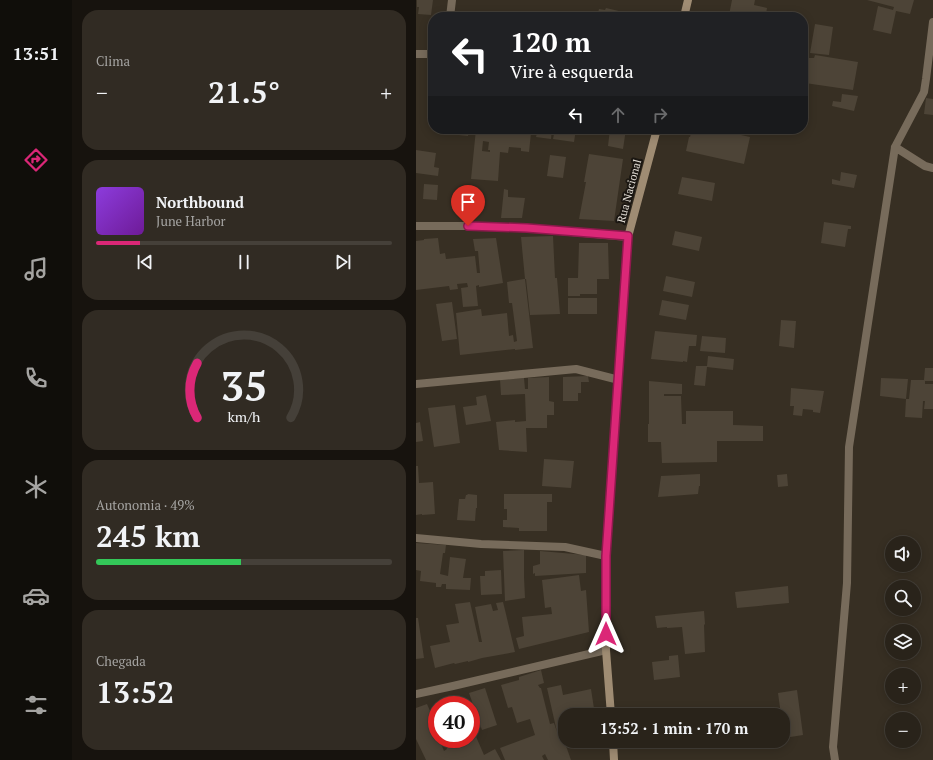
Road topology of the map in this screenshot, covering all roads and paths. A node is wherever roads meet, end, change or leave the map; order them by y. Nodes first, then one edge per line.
1 (452, 0) edge
2 (688, 0) edge
3 (451, 12) edge
4 (685, 12) edge
5 (933, 22) edge
6 (416, 54) edge
7 (428, 54) edge
8 (657, 134) edge
9 (894, 147) junction
10 (933, 168) edge
11 (416, 226) edge
12 (628, 236) junction
13 (619, 380) junction
14 (416, 384) edge
15 (416, 538) edge
16 (606, 556) junction
17 (606, 650) junction
18 (416, 694) edge
19 (610, 708) edge
20 (613, 748) edge
21 (614, 760) edge
22 (835, 760) edge

1 - 3 street
2 - 4 street
5 - 9 street
6 - 7 street
8 - 12 street, Rua Nacional
9 - 10 street
9 - 22 street
11 - 12 street
12 - 13 street, Rua Nacional
13 - 14 street
13 - 16 street, Rua Nacional
15 - 16 street
16 - 17 street, Rua Nacional
17 - 18 street
17 - 19 street, Rua Nacional
20 - 21 street

